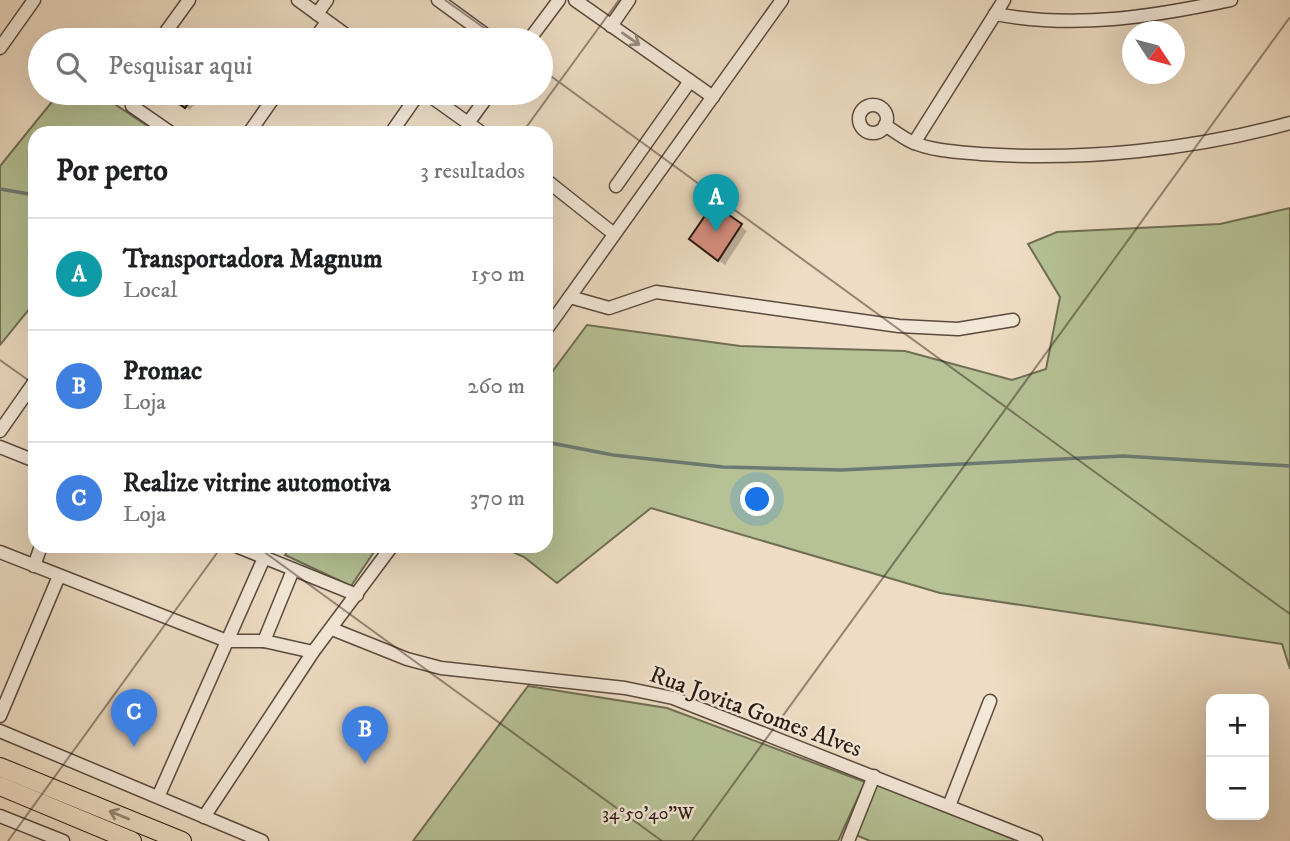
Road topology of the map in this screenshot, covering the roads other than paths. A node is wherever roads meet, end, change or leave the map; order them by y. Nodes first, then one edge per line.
1 (34, 0) edge
2 (189, 0) edge
3 (298, 0) edge
4 (327, 0) edge
5 (438, 0) edge
6 (559, 0) edge
7 (575, 0) edge
8 (629, 0) edge
9 (782, 0) edge
10 (1004, 0) edge
11 (1231, 0) edge
12 (995, 14) junction
13 (322, 18) junction
14 (611, 26) junction
15 (169, 28) edge
16 (318, 28) edge
17 (336, 28) edge
18 (476, 28) edge
19 (538, 28) edge
20 (0, 48) edge
21 (690, 81) junction
22 (713, 97) junction
23 (132, 105) edge
24 (269, 105) edge
25 (411, 105) edge
26 (443, 105) edge
27 (481, 105) edge
28 (468, 123) junction
29 (1290, 123) edge
30 (885, 125) dead end
31 (160, 126) edge
32 (254, 126) edge
33 (396, 126) edge
34 (472, 126) edge
35 (914, 143) junction
36 (553, 186) edge
37 (616, 186) dead end
38 (614, 234) junction
39 (570, 297) junction
40 (553, 320) edge
41 (1013, 320) dead end
42 (28, 391) edge
43 (0, 431) edge
44 (0, 447) edge
45 (28, 458) edge
46 (0, 552) edge
47 (39, 553) edge
48 (252, 553) edge
49 (387, 553) edge
50 (264, 558) junction
51 (34, 566) junction
52 (293, 570) junction
53 (59, 576) junction
54 (357, 595) junction
55 (332, 629) junction
56 (227, 641) junction
57 (264, 641) junction
58 (313, 652) junction
59 (990, 701) dead end
60 (0, 716) edge
61 (0, 731) edge
62 (0, 767) edge
63 (874, 776) junction
64 (0, 786) edge
65 (158, 797) junction
66 (949, 806) junction
67 (0, 816) edge
68 (204, 817) junction
69 (1019, 838) edge
70 (851, 840) edge
71 (63, 841) edge
72 (132, 841) edge
73 (182, 841) edge
74 (262, 841) edge
75 (1035, 841) edge

1 - 20 street
2 - 15 street
3 - 13 street
4 - 13 street
5 - 18 street
6 - 19 street
7 - 14 street
8 - 14 street
9 - 22 street
10 - 12 street
11 - 12 street
12 - 35 street
13 - 16 street
13 - 17 street
14 -> 21 street
21 - 22 street
21 - 37 street
22 - 38 street
23 - 31 street
24 - 32 street
25 - 33 street
26 - 28 street
27 - 28 street
28 - 34 street
29 - 35 street
30 - 35 street
36 - 38 street
38 - 39 street
39 - 40 street
39 - 41 street
42 - 43 street
44 - 45 street
46 - 51 street
47 - 51 street
48 - 50 street
49 - 54 street
50 - 52 street
50 - 56 street
51 - 53 street
52 - 54 street
52 - 57 street
53 - 56 street
53 - 60 street
54 - 55 street
55 - 58 street
55 - 63 street, Rua Jovita Gomes Alves
56 - 57 street
56 - 65 street
57 - 58 street
58 - 68 street
59 - 66 street
61 - 65 street
73 -> 62 highway
63 - 66 street, Rua Jovita Gomes Alves
63 - 70 street
64 - 72 highway
65 - 68 street
66 - 69 street, Rua Jovita Gomes Alves
67 - 71 street
68 - 74 street
69 - 75 street, Rua Jovita Gomes Alves

